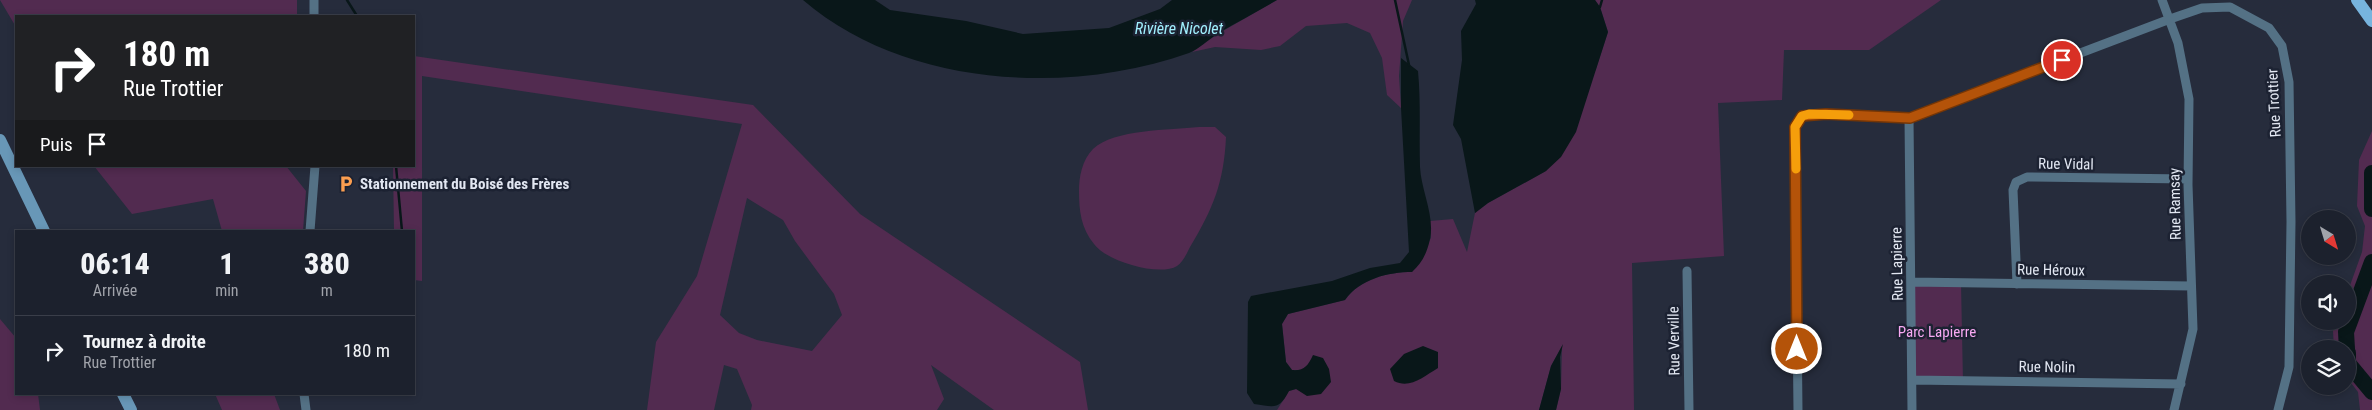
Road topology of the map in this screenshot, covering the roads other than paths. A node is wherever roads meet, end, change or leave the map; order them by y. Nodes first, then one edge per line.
1 (314, 0) edge
2 (2162, 0) edge
3 (2357, 0) edge
4 (314, 15) edge
5 (2170, 18) junction
6 (2372, 21) edge
7 (1910, 118) junction
8 (0, 140) edge
9 (315, 167) edge
10 (2188, 179) junction
11 (44, 230) edge
12 (310, 230) edge
13 (1687, 271) dead end
14 (1911, 282) junction
15 (2017, 284) junction
16 (2191, 286) junction
17 (1912, 380) junction
18 (2181, 384) junction
19 (123, 395) edge
20 (304, 395) edge
21 (130, 410) edge
22 (306, 410) edge
23 (1689, 410) edge
24 (1798, 410) edge
25 (1912, 410) edge
26 (2174, 410) edge
27 (2278, 410) edge

1 - 4 street
2 - 5 street, Rue Ramsay
3 - 6 main road
5 - 7 street, Rue Trottier
5 - 10 street, Rue Ramsay
5 - 27 street, Rue Trottier
7 - 14 street, Rue Lapierre
7 - 24 street, Rue Trottier
8 - 11 street
9 - 12 street
10 - 15 street, Rue Vidal
10 - 16 street, Rue Ramsay
13 - 23 street, Rue Verville
14 - 15 street, Rue Héroux
14 - 17 street, Rue Lapierre
15 - 16 street, Rue Héroux
16 - 18 street, Rue Ramsay
17 - 18 street, Rue Nolin
17 - 25 street, Rue Lapierre
18 - 26 street, Rue Ramsay
19 - 21 street
20 - 22 street

